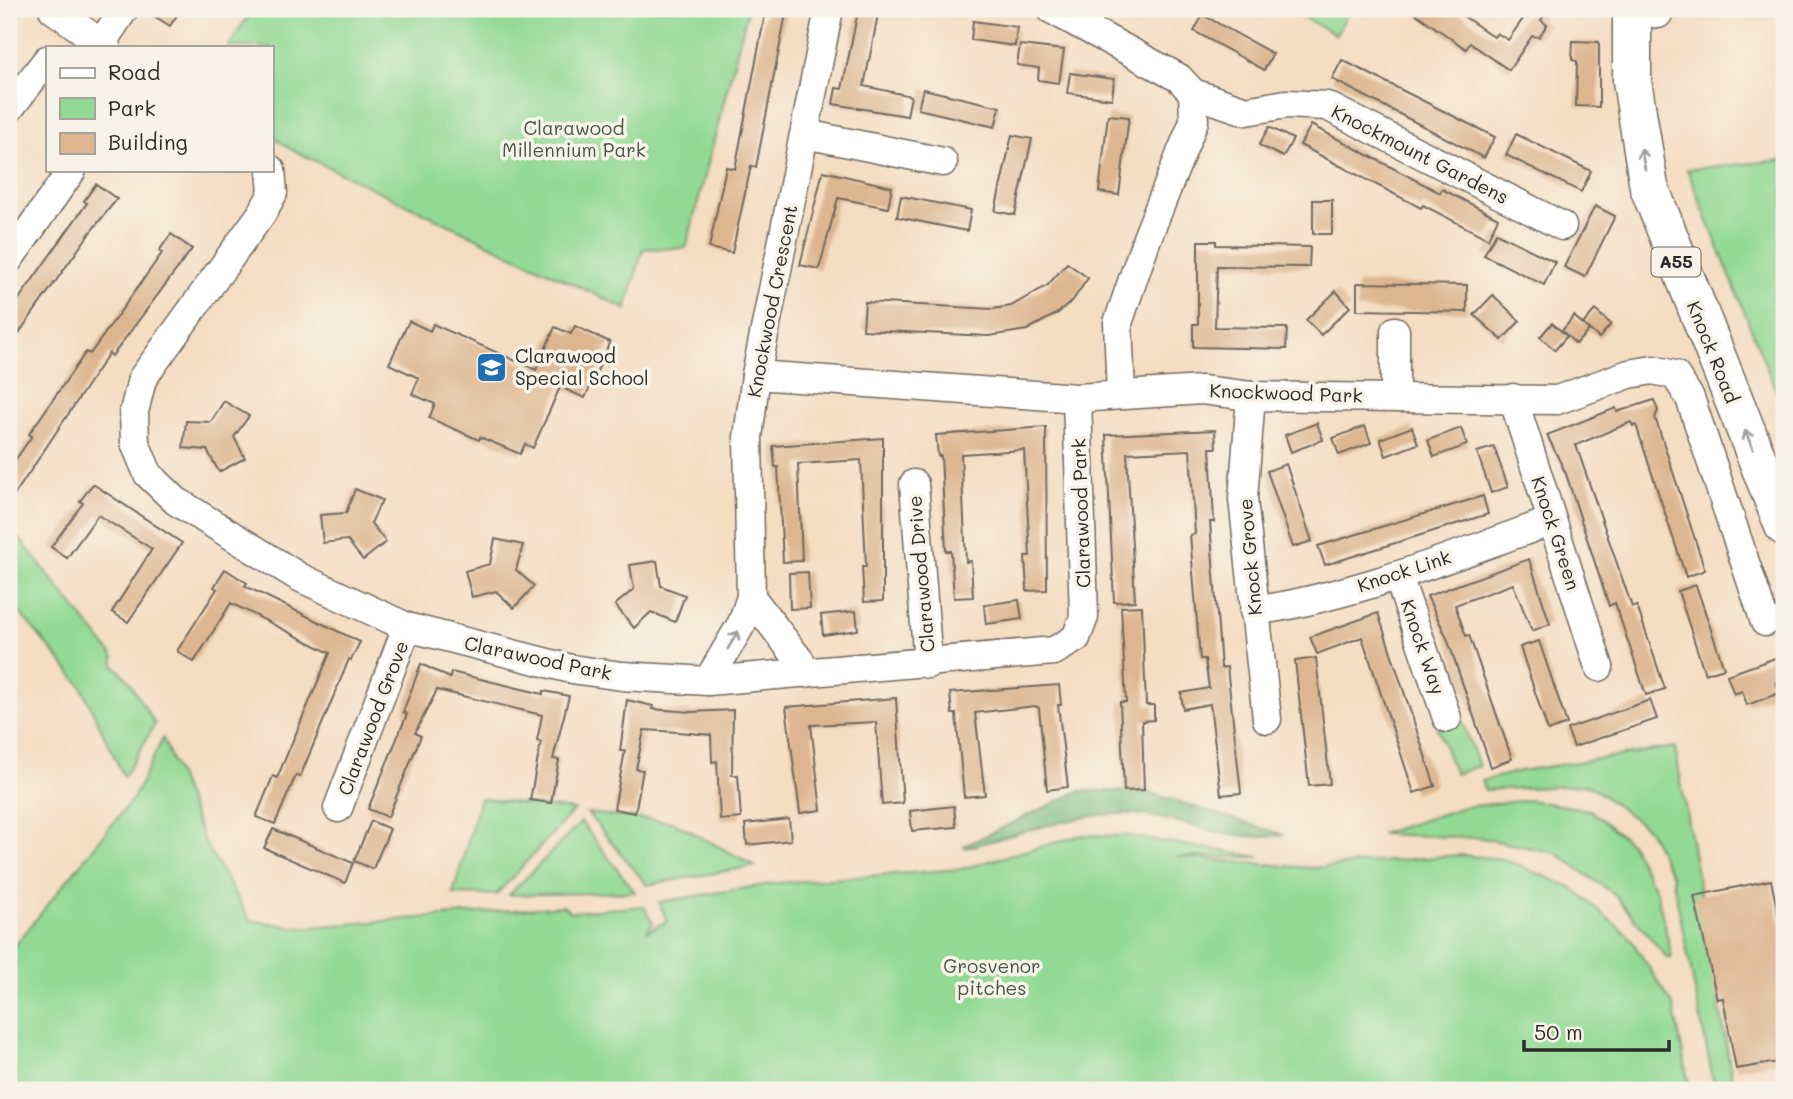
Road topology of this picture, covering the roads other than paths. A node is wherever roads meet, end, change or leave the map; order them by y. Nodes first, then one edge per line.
1 (124, 9) edge
2 (829, 9) edge
3 (1051, 9) edge
4 (1647, 10) edge
5 (63, 17) edge
6 (57, 46) edge
7 (103, 46) edge
8 (46, 61) edge
9 (1193, 93) junction
10 (9, 109) edge
11 (805, 134) junction
12 (943, 162) dead end
13 (71, 172) edge
14 (271, 172) edge
15 (1562, 226) dead end
16 (9, 259) edge
17 (1395, 331) dead end
18 (756, 374) junction
19 (1121, 394) junction
20 (1251, 396) junction
21 (1395, 397) junction
22 (1077, 398) junction
23 (1513, 398) junction
24 (1784, 459) edge
25 (914, 484) dead end
26 (1726, 501) junction
27 (1781, 509) edge
28 (1552, 521) junction
29 (1398, 576) junction
30 (751, 597) junction
31 (1254, 611) junction
32 (1765, 622) dead end
33 (407, 627) junction
34 (928, 664) junction
35 (1599, 667) dead end
36 (806, 673) junction
37 (708, 681) junction
38 (1447, 718) dead end
39 (1267, 719) dead end
40 (338, 808) dead end

1 - 7 street
2 - 11 street, Knockwood Crescent
3 - 9 street
4 - 24 highway, Knock Road / A55
27 -> 4 highway, Knock Road / A55
5 - 6 street
5 - 7 street
8 - 10 street
9 - 15 street, Knockmount Gardens
9 - 19 street
11 - 12 street
11 - 18 street, Knockwood Crescent
13 - 16 street
14 - 33 street, Clarawood Park
17 - 21 street
18 - 22 street, Knockwood Park
18 - 30 street, Knockwood Crescent
19 - 20 street, Knockwood Park
19 - 22 street, Knockwood Park
20 - 21 street, Knockwood Park
20 - 31 street, Knock Grove
21 - 23 street, Knockwood Park
22 - 34 street, Clarawood Park
23 - 26 street, Knockwood Park
23 - 28 street, Knock Green
25 - 34 street, Clarawood Drive
26 - 27 street
26 - 32 street, Knockwood Park
28 - 29 street, Knock Link
28 - 35 street, Knock Green
29 - 31 street, Knock Link
29 - 38 street, Knock Way
30 - 36 street
37 -> 30 street, Knockwood Crescent
31 - 39 street, Knock Grove
33 - 37 street, Clarawood Park
33 - 40 street, Clarawood Grove
34 - 36 street, Clarawood Park
36 - 37 street, Clarawood Park

